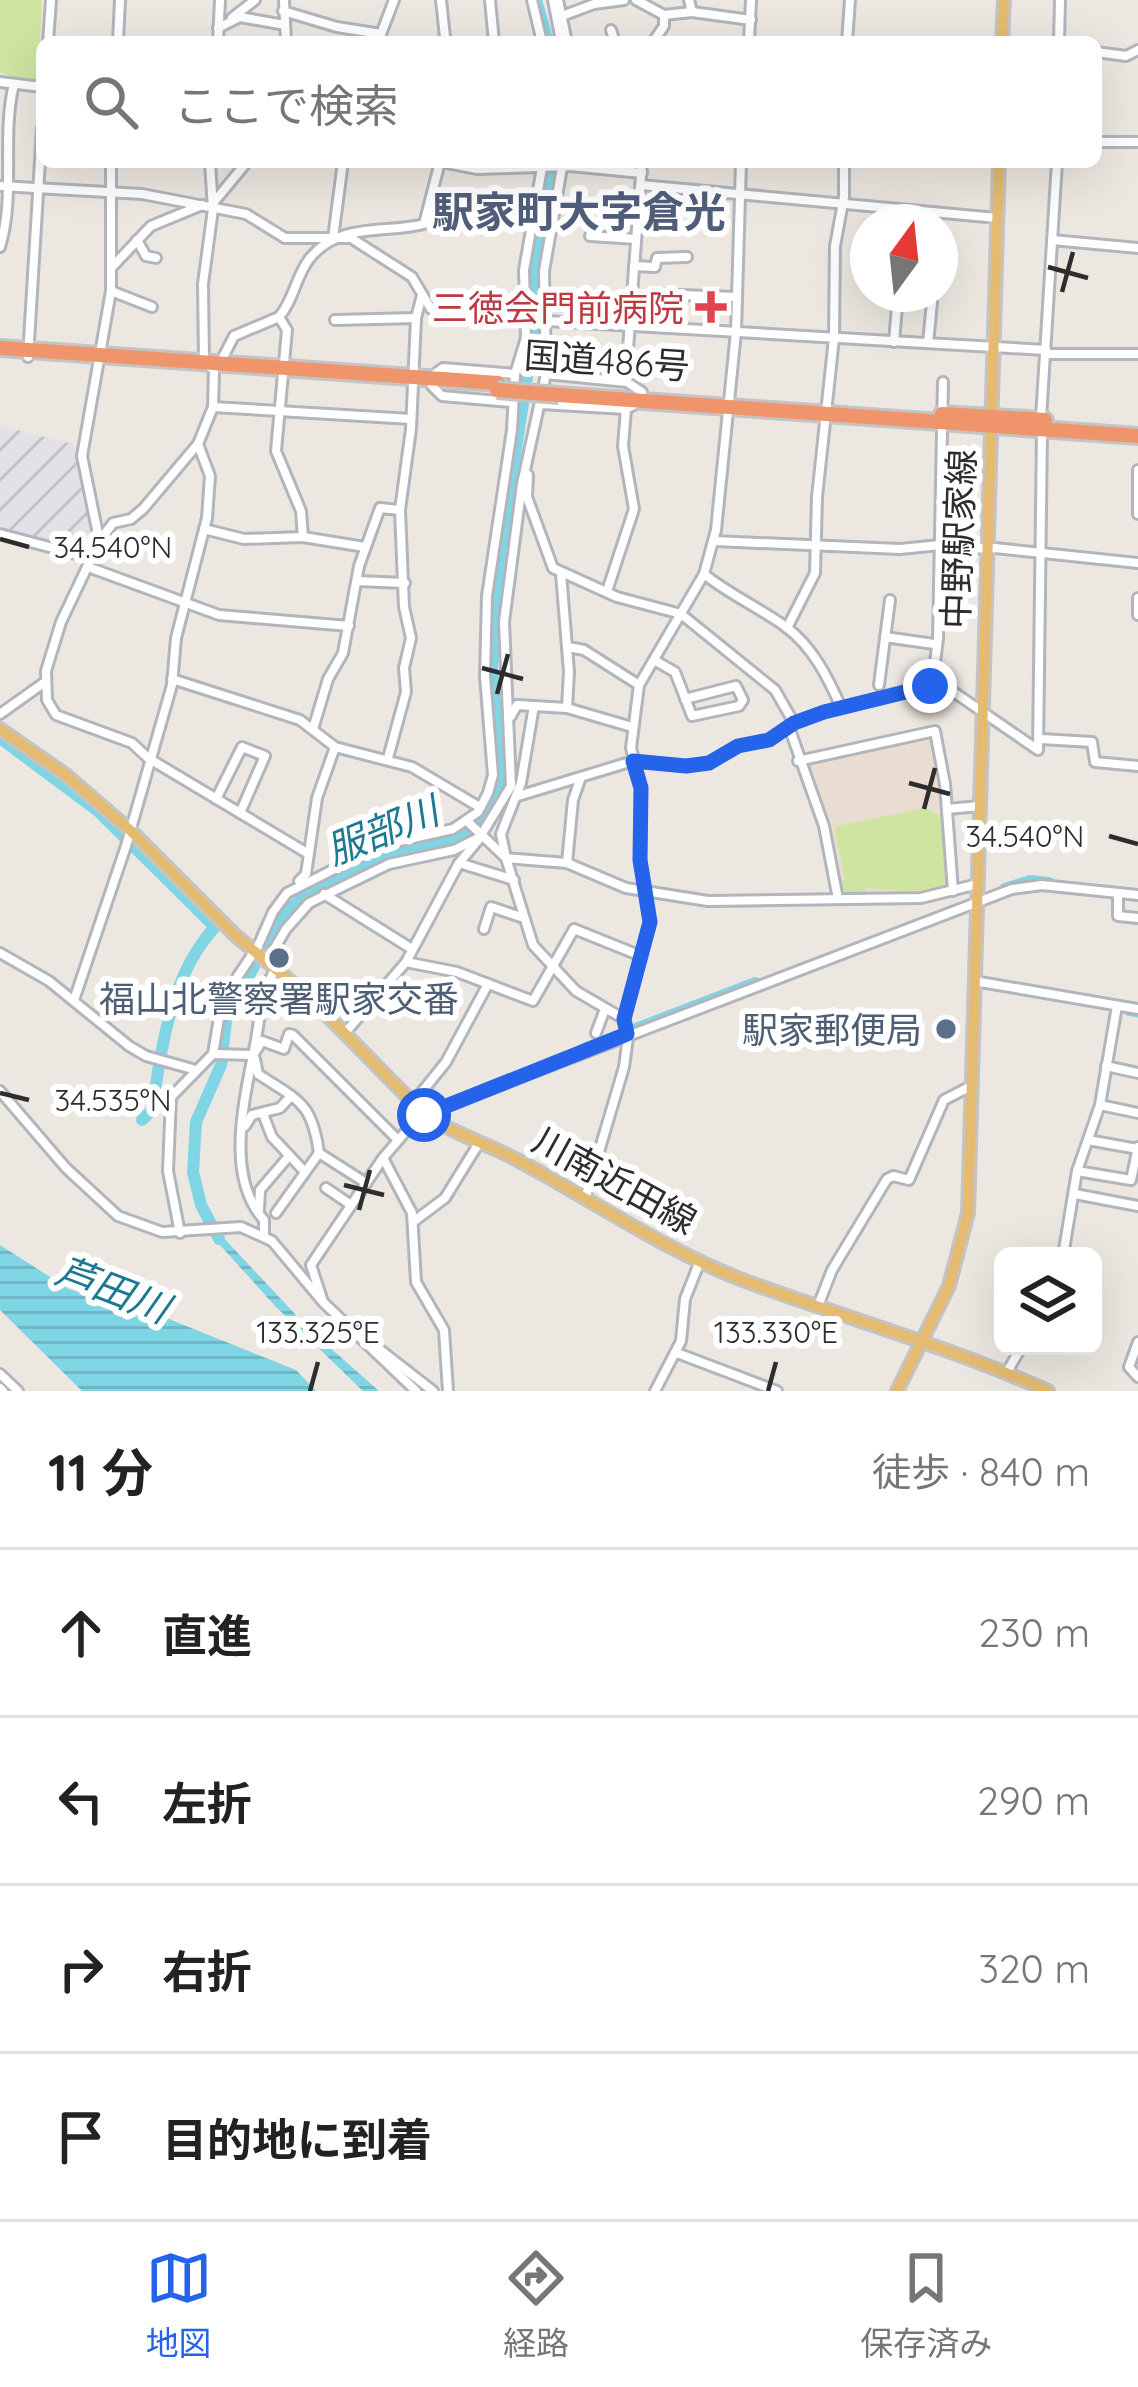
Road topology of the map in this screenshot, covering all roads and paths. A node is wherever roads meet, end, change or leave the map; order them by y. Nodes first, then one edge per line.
1 (51, 0) edge
2 (120, 0) edge
3 (220, 0) edge
4 (255, 0) edge
5 (284, 0) edge
6 (394, 0) edge
7 (441, 0) edge
8 (490, 0) edge
9 (521, 0) edge
10 (555, 0) edge
11 (624, 0) edge
12 (636, 0) edge
13 (689, 0) edge
14 (751, 0) edge
15 (850, 0) edge
16 (1004, 0) edge
17 (1060, 0) edge
18 (533, 3) edge
19 (283, 11) junction
20 (692, 12) junction
21 (664, 15) junction
22 (562, 16) junction
23 (231, 19) junction
24 (751, 20) junction
25 (284, 25) junction
26 (218, 28) junction
27 (611, 30) dead end
28 (48, 36) edge
29 (118, 36) edge
30 (218, 36) edge
31 (285, 36) edge
32 (373, 36) edge
33 (381, 36) edge
34 (445, 36) edge
35 (493, 36) edge
36 (541, 36) edge
37 (563, 36) edge
38 (564, 36) edge
39 (613, 36) edge
40 (657, 36) edge
41 (750, 36) edge
42 (847, 36) edge
43 (1002, 36) edge
44 (1059, 36) edge
45 (1138, 50) edge
46 (1102, 53) edge
47 (0, 82) edge
48 (14, 84) junction
49 (36, 87) edge
50 (4, 131) edge
51 (1102, 142) edge
52 (1138, 142) edge
53 (4, 144) edge
54 (3, 164) edge
55 (39, 168) edge
56 (111, 168) edge
57 (210, 168) edge
58 (242, 168) edge
59 (343, 168) edge
60 (439, 168) edge
61 (468, 168) edge
62 (510, 168) edge
63 (544, 168) edge
64 (562, 168) edge
65 (642, 168) edge
66 (740, 168) edge
67 (844, 168) edge
68 (998, 168) edge
69 (1057, 168) edge
70 (640, 185) junction
71 (3, 186) edge
72 (38, 188) junction
73 (110, 192) junction
74 (738, 192) junction
75 (842, 202) junction
76 (208, 205) junction
77 (997, 218) junction
78 (590, 236) dead end
79 (341, 237) junction
80 (636, 239) junction
81 (137, 240) junction
82 (1052, 241) junction
83 (0, 247) edge
84 (1138, 248) edge
85 (687, 257) dead end
86 (156, 259) dead end
87 (634, 266) junction
88 (112, 267) junction
89 (111, 291) junction
90 (652, 294) dead end
91 (422, 295) junction
92 (737, 297) junction
93 (152, 307) dead end
94 (896, 312) edge
95 (931, 312) edge
96 (279, 317) junction
97 (416, 318) junction
98 (547, 318) junction
99 (527, 319) junction
100 (335, 320) dead end
101 (628, 323) junction
102 (736, 332) junction
103 (834, 338) junction
104 (894, 342) junction
105 (928, 344) junction
106 (994, 347) junction
107 (1046, 350) junction
108 (0, 352) edge
109 (28, 353) junction
110 (1138, 354) edge
111 (101, 359) junction
112 (213, 365) junction
113 (282, 372) junction
114 (515, 374) junction
115 (546, 374) junction
116 (413, 380) junction
117 (431, 382) junction
118 (627, 382) junction
119 (944, 382) dead end
120 (642, 397) junction
121 (511, 402) junction
122 (729, 402) junction
123 (541, 404) junction
124 (213, 407) junction
125 (626, 409) junction
126 (826, 410) junction
127 (278, 412) junction
128 (945, 418) junction
129 (411, 419) junction
130 (993, 421) junction
131 (1042, 424) junction
132 (1138, 432) edge
133 (198, 444) junction
134 (526, 459) junction
135 (1138, 470) edge
136 (400, 510) junction
137 (1138, 514) edge
138 (204, 530) junction
139 (0, 534) edge
140 (303, 537) junction
141 (100, 540) junction
142 (714, 541) junction
143 (940, 544) junction
144 (817, 546) junction
145 (365, 547) junction
146 (987, 548) junction
147 (1039, 554) junction
148 (90, 563) junction
149 (1138, 563) edge
150 (561, 573) junction
151 (704, 574) junction
152 (357, 581) junction
153 (405, 583) junction
154 (607, 591) junction
155 (1138, 598) edge
156 (890, 600) dead end
157 (185, 602) junction
158 (681, 614) junction
159 (1138, 615) edge
160 (349, 626) junction
161 (788, 628) junction
162 (885, 637) junction
163 (934, 644) junction
164 (568, 647) junction
165 (654, 660) junction
166 (172, 679) junction
167 (45, 682) junction
168 (939, 682) junction
169 (639, 685) junction
170 (879, 685) dead end
171 (685, 699) junction
172 (534, 706) junction
173 (841, 707) junction
174 (567, 708) junction
175 (983, 712) junction
176 (0, 714) edge
177 (791, 725) junction
178 (509, 727) junction
179 (632, 727) junction
180 (0, 729) edge
181 (313, 729) junction
182 (1041, 739) junction
183 (335, 746) junction
184 (148, 758) junction
185 (388, 758) junction
186 (633, 761) junction
187 (798, 761) junction
188 (1138, 766) edge
189 (580, 779) junction
190 (488, 793) junction
191 (517, 797) junction
192 (216, 799) junction
193 (476, 805) junction
194 (980, 806) junction
195 (947, 809) junction
196 (240, 813) junction
197 (467, 821) junction
198 (131, 831) junction
199 (479, 836) junction
200 (307, 853) junction
201 (506, 858) junction
202 (459, 863) junction
203 (567, 863) junction
204 (514, 880) junction
205 (297, 886) junction
206 (953, 891) junction
207 (648, 892) junction
208 (1118, 892) junction
209 (324, 894) junction
210 (1138, 895) edge
211 (977, 896) junction
212 (838, 899) junction
213 (308, 902) junction
214 (521, 917) junction
215 (1138, 918) edge
216 (484, 929) dead end
217 (412, 949) junction
218 (0, 952) edge
219 (640, 956) junction
220 (264, 959) junction
221 (406, 962) junction
222 (553, 970) junction
223 (974, 981) junction
224 (488, 984) junction
225 (74, 1000) junction
226 (1117, 1006) junction
227 (605, 1009) junction
228 (1138, 1009) edge
229 (624, 1019) junction
230 (345, 1033) junction
231 (596, 1033) dead end
232 (627, 1034) junction
233 (214, 1054) junction
234 (254, 1055) junction
235 (1106, 1066) junction
236 (196, 1070) junction
237 (1138, 1072) edge
238 (971, 1086) junction
239 (0, 1091) edge
240 (291, 1096) junction
241 (413, 1103) junction
242 (1100, 1105) junction
243 (1138, 1113) edge
244 (263, 1114) junction
245 (424, 1115) junction
246 (242, 1132) junction
247 (397, 1139) junction
248 (1088, 1140) junction
249 (479, 1143) junction
250 (1138, 1148) edge
251 (319, 1153) junction
252 (289, 1156) junction
253 (383, 1158) junction
254 (305, 1172) junction
255 (1077, 1172) junction
256 (366, 1183) junction
257 (326, 1188) dead end
258 (1074, 1194) junction
259 (585, 1199) junction
260 (352, 1205) junction
261 (1138, 1206) edge
262 (276, 1213) dead end
263 (259, 1214) junction
264 (412, 1223) junction
265 (183, 1232) junction
266 (263, 1236) junction
267 (1065, 1247) edge
268 (700, 1261) junction
269 (323, 1302) junction
270 (818, 1306) junction
271 (354, 1334) junction
272 (920, 1340) junction
273 (1138, 1342) edge
274 (677, 1353) junction
275 (1017, 1355) edge
276 (1007, 1372) junction
277 (0, 1374) edge
278 (1138, 1377) edge
279 (17, 1391) edge
280 (416, 1391) edge
281 (433, 1391) edge
282 (448, 1391) edge
283 (655, 1391) edge
284 (777, 1391) edge
285 (897, 1391) edge
286 (1048, 1391) edge

1 - 28 street
2 - 29 street
3 - 26 street
4 - 23 street
5 - 19 street
6 - 33 street
7 - 34 street
8 - 35 street
9 - 18 street
10 - 22 street
10 - 37 street
11 - 22 street
12 - 21 street
13 - 20 street
14 - 24 street
15 - 42 street
16 - 43 main road
17 - 44 street
18 - 36 street
19 - 25 street
19 - 32 street
20 - 21 street
20 - 24 street
21 - 40 street
22 - 38 street
23 - 25 street
23 - 26 street
24 - 41 street
25 - 31 street
26 - 30 street
27 - 39 street
45 - 46 street
47 - 48 street
48 - 49 street
48 - 50 street
50 - 53 street
51 - 52 street
53 - 54 street
54 - 71 street
55 - 72 street
56 - 73 street
57 - 76 street
58 - 76 street
59 - 79 street
60 - 79 street
61 - 62 street
63 - 99 street
64 - 98 street
65 - 70 street
66 - 74 street
67 - 75 street
68 - 77 main road, 中野駅家線
69 - 82 street
70 - 74 street
70 - 80 street
71 - 72 street
71 - 83 street
72 - 73 street
72 - 109 street
73 - 76 street
73 - 88 street
74 - 75 street
74 - 92 street
75 - 77 street
75 - 103 street
76 - 79 street
76 - 81 street
76 - 112 street
77 - 106 main road, 中野駅家線
78 - 80 street
79 - 91 street
79 - 96 street
80 - 87 street
81 - 86 street
81 - 88 street
82 - 84 street
82 - 107 street
85 - 87 street
87 - 101 street
88 - 89 street
89 - 93 street
89 - 111 street
90 - 92 street
91 - 97 street
91 - 99 street
92 - 102 street
94 - 104 street
95 - 105 street
96 - 112 street
96 - 113 street
97 - 100 street
97 - 116 street
98 - 99 street
98 - 101 street
98 - 115 street
99 - 114 street
101 - 102 street
101 - 118 street
102 - 103 street
102 - 122 street
103 - 104 street
103 - 126 street
104 - 105 street
105 - 106 street
106 - 107 street
106 - 130 main road, 中野駅家線
107 - 110 street
107 - 131 street
108 - 109 highway, 国道486号
109 - 111 highway, 国道486号
111 - 112 highway, 国道486号
111 - 141 street
112 - 113 highway, 国道486号
112 - 124 street
113 - 116 highway, 国道486号
113 - 127 street
114 - 117 street
114 - 121 street
115 - 118 street
115 - 123 street
116 - 117 highway, 国道486号
116 - 129 street
117 - 120 highway, 国道486号, bridge
117 - 121 street
118 - 120 street
119 - 128 street
120 - 122 highway, 国道486号
120 - 125 street
121 - 190 street
122 - 126 highway, 国道486号
122 - 142 street
123 - 125 street
123 - 134 street
124 - 127 street
124 - 133 street
125 - 154 street
126 - 128 highway, 国道486号
126 - 144 street
127 - 129 street
127 - 140 street
128 - 130 highway, 国道486号
128 - 143 street
129 - 136 street
130 - 131 highway, 国道486号
130 - 146 main road, 中野駅家線
131 - 132 highway, 国道486号
131 - 147 street
133 - 138 street
133 - 141 street
134 - 150 street
134 - 178 street
135 - 137 street
136 - 145 street
136 - 153 street
138 - 140 street
138 - 157 street
139 - 148 street
140 - 145 street
141 - 148 street
142 - 144 street
142 - 151 street
143 - 144 street
143 - 146 street
143 - 163 street
144 - 161 street
145 - 152 street
146 - 147 street
146 - 175 main road, 中野駅家線
147 - 149 street
147 - 182 street
148 - 157 street
148 - 167 street
150 - 154 street
150 - 164 street
151 - 158 street
151 - 161 street
152 - 153 street
152 - 160 street
153 - 185 street
154 - 158 street
155 - 159 street
156 - 162 street
157 - 160 street
157 - 166 street
158 - 165 street
158 - 177 street
160 - 181 street
161 - 173 street
162 - 163 street
162 - 170 street
163 - 168 street
164 - 169 street
164 - 174 street
165 - 169 street
165 - 171 street
166 - 181 street
166 - 184 street
167 - 176 street
167 - 184 street
168 - 173 street
168 - 175 street
169 - 179 street
171 - 171 street
172 - 174 street
172 - 178 street
172 - 191 street
173 - 177 street
174 - 179 street
175 - 182 street
175 - 194 main road, 中野駅家線
177 - 186 street
177 - 187 street
178 - 199 street
179 - 186 street
180 - 198 main road, 川南近田線
181 - 183 street
182 - 188 street
183 - 185 street
183 - 200 street
184 - 192 street
184 - 198 street
185 - 193 street
186 - 189 street
186 - 207 street
187 - 195 street
187 - 212 street
189 - 191 street
189 - 203 street
190 - 193 street
190 - 197 street
191 - 201 street
192 - 196 street
192 - 196 street
193 - 197 street
194 - 195 street
194 - 211 main road, 中野駅家線
195 - 206 street
196 - 200 street
197 - 199 street
197 - 205 street
198 - 220 main road, 川南近田線
198 - 225 street
199 - 201 street
199 - 202 street
199 - 209 street
200 - 205 street
201 - 203 street
201 - 204 street
202 - 204 street
202 - 217 street
203 - 207 street
204 - 214 street
205 - 213 street
205 - 220 street
206 - 211 street
206 - 212 street
207 - 212 street
207 - 219 street
208 - 210 street
208 - 211 street
208 - 215 street
209 - 213 street
209 - 217 street
211 - 223 main road, 中野駅家線
211 - 232 street
213 - 220 street
214 - 216 street
214 - 222 street
217 - 221 street
218 - 225 street
219 - 222 street
219 - 229 street
220 - 230 main road, 川南近田線
220 - 233 street
220 - 234 street
221 - 224 street
221 - 230 street
222 - 224 street
222 - 227 street
223 - 226 street
223 - 238 main road, 中野駅家線
224 - 241 street
225 - 236 street
226 - 228 street
226 - 235 street
227 - 229 street
227 - 231 street
229 - 232 street
230 - 241 main road, 川南近田線
232 - 245 street
232 - 259 street
233 - 234 street
233 - 236 street
234 - 240 street
234 - 246 street
234 - 247 street
235 - 237 street
235 - 242 street
236 - 265 street
238 - 270 street
238 - 272 main road, 中野駅家線
239 - 265 street
240 - 244 street
240 - 251 street
241 - 245 main road, 川南近田線
242 - 243 street
242 - 248 street
244 - 246 street
244 - 252 street
245 - 247 street
245 - 249 main road, 川南近田線
246 - 263 street
247 - 253 street
248 - 250 street
248 - 255 street
249 - 259 main road, 川南近田線
249 - 264 street
250 - 255 street
251 - 254 street
251 - 256 street
252 - 254 street
252 - 263 street
253 - 256 street
253 - 264 street
254 - 262 street
255 - 258 street
256 - 260 street
257 - 260 street
258 - 261 street
258 - 267 street
259 - 268 main road, 川南近田線
260 - 269 street
263 - 266 street
264 - 282 street
265 - 266 street
266 - 269 street
268 - 270 main road, 川南近田線
268 - 274 street
269 - 271 street
270 - 272 main road, 川南近田線
271 - 280 street
271 - 281 street
272 - 276 main road, 川南近田線
272 - 285 main road, 中野駅家線
273 - 278 street
274 - 283 street
274 - 284 street
275 - 276 street
276 - 286 main road, 川南近田線
277 - 279 street

